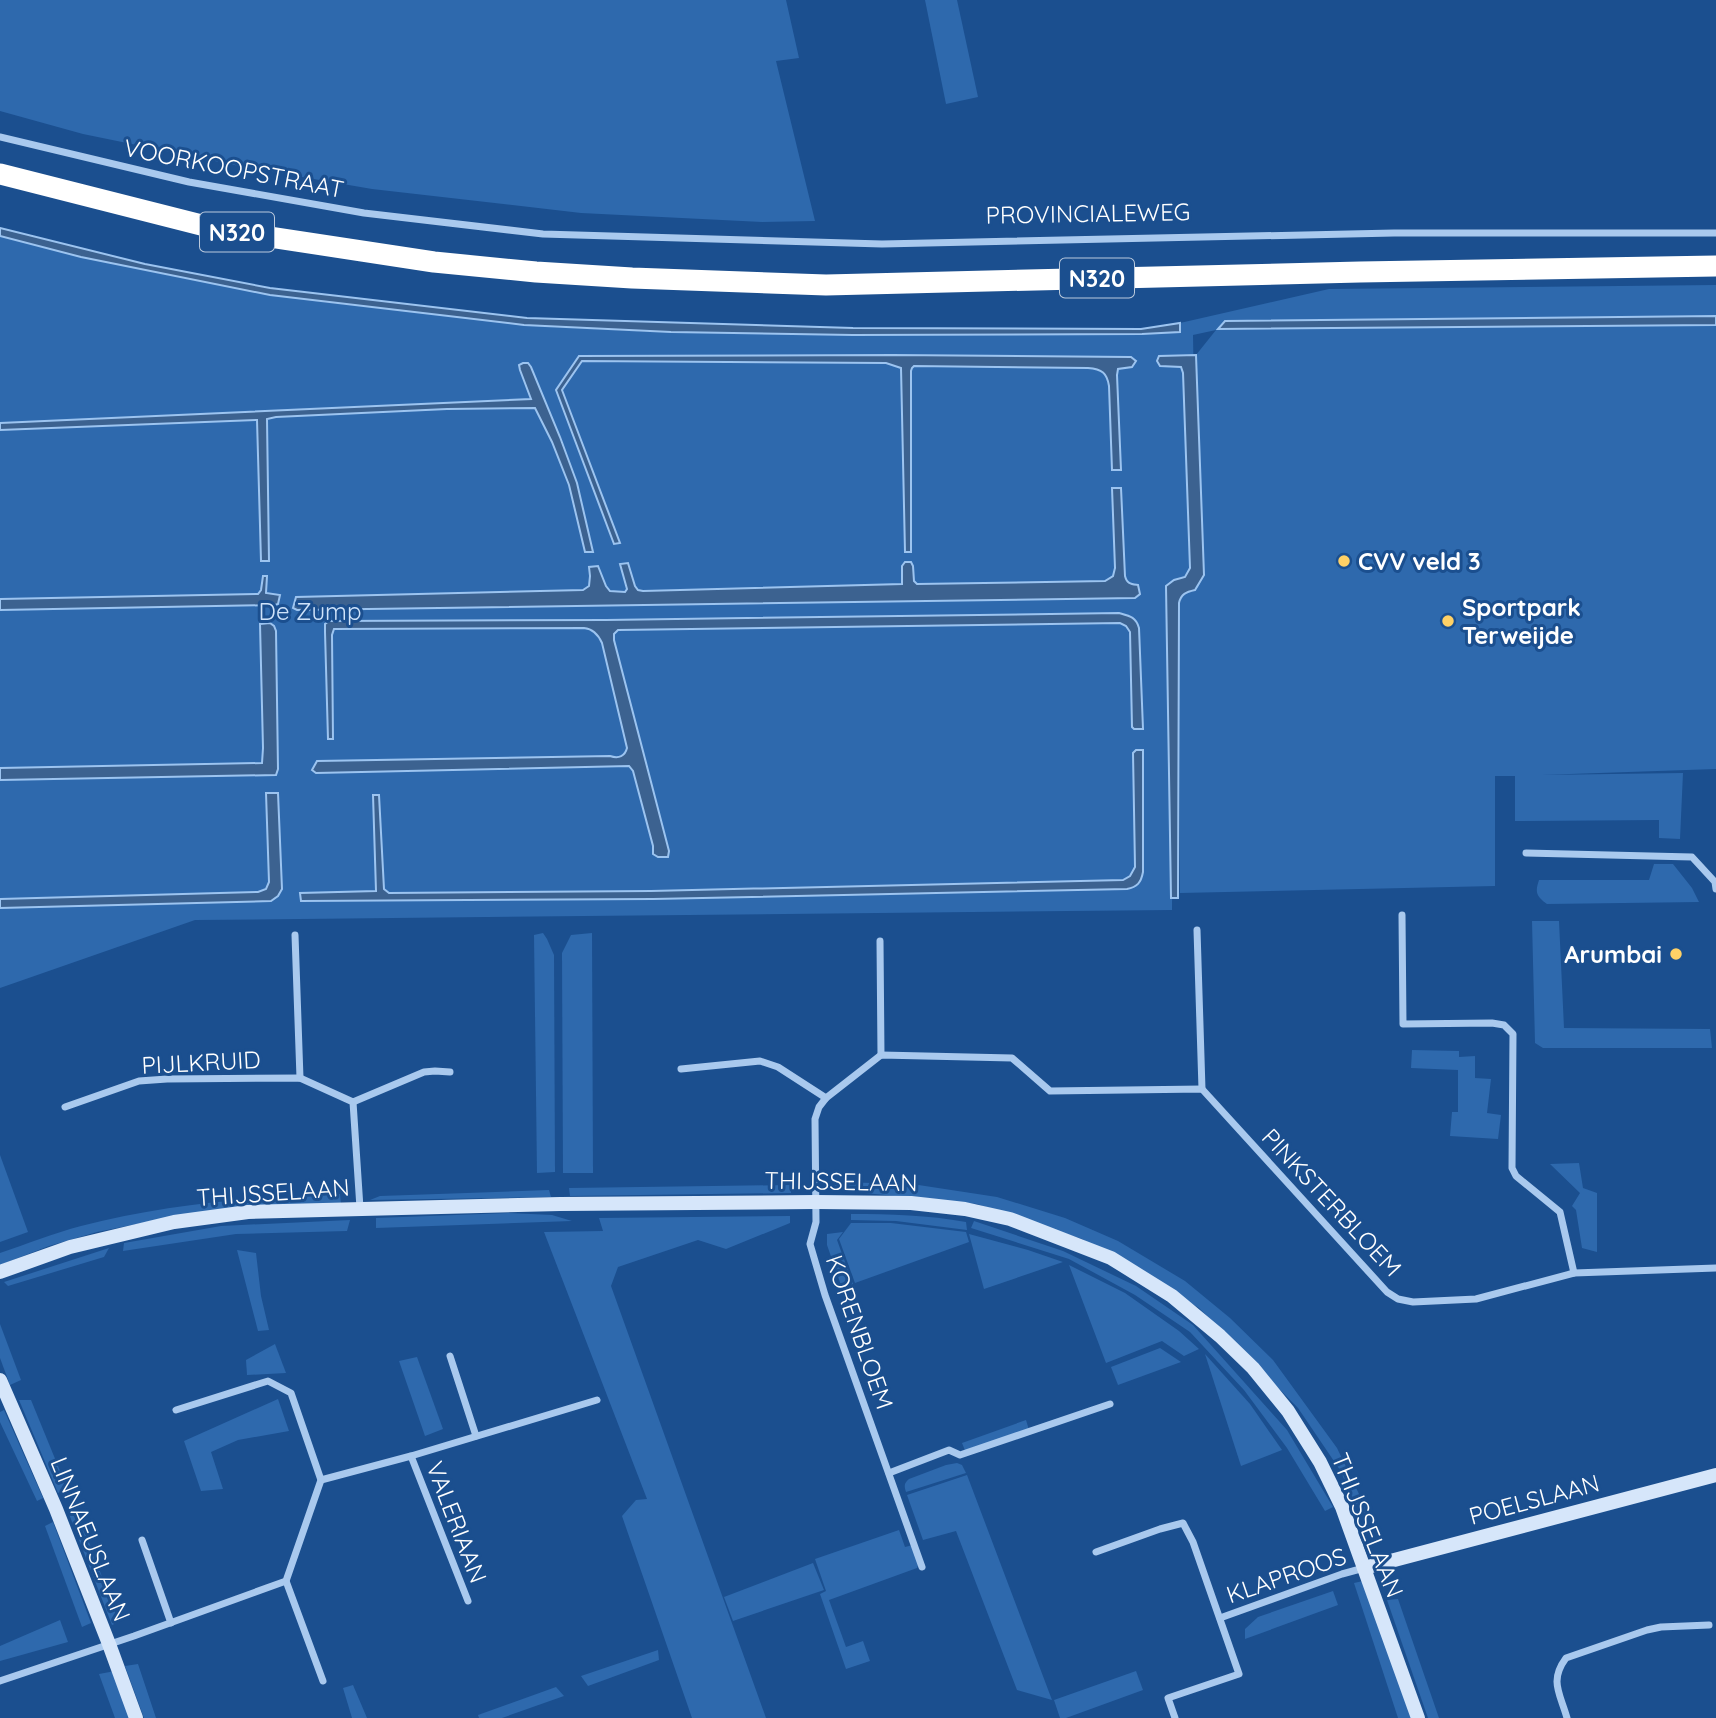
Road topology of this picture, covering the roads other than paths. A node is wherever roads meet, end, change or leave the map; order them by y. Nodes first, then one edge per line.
1 (0, 137) edge
2 (0, 174) edge
3 (462, 224) joint
4 (1716, 233) edge
5 (1716, 266) edge
6 (1526, 853) dead end
7 (1716, 889) edge
8 (1402, 915) dead end
9 (1197, 930) dead end
10 (295, 935) dead end
11 (880, 941) dead end
12 (881, 1055) junction
13 (681, 1069) dead end
14 (450, 1072) dead end
15 (300, 1077) junction
16 (1202, 1089) junction
17 (826, 1098) junction
18 (353, 1102) junction
19 (65, 1107) dead end
20 (816, 1202) junction
21 (360, 1209) junction
22 (1716, 1268) edge
23 (0, 1272) edge
24 (1574, 1273) junction
25 (450, 1356) dead end
26 (0, 1380) edge
27 (597, 1400) dead end
28 (1110, 1404) dead end
29 (176, 1409) dead end
30 (476, 1436) junction
31 (411, 1456) junction
32 (889, 1473) junction
33 (1716, 1475) edge
34 (321, 1480) junction
35 (142, 1540) dead end
36 (1096, 1552) dead end
37 (922, 1567) dead end
38 (1364, 1568) junction
39 (286, 1581) junction
40 (468, 1601) dead end
41 (1220, 1618) junction
42 (171, 1623) junction
43 (1709, 1625) dead end
44 (109, 1644) junction
45 (0, 1681) edge
46 (323, 1681) dead end
47 (136, 1718) edge
48 (1175, 1718) edge
49 (1418, 1718) edge
50 (1567, 1718) edge

1 - 3 street, VOORKOOPSTRAAT
2 - 5 highway, N320
3 - 4 street, PROVINCIALEWEG
6 - 7 street
8 - 24 street
9 - 16 street
10 - 15 street
11 - 12 street
12 - 16 street
12 - 17 street
13 - 17 street
14 - 18 street
15 - 18 street, PIJLKRUID
15 - 19 street, PIJLKRUID
16 - 24 street, PINKSTERBLOEM
17 - 20 street
18 - 21 street
20 - 21 street, THIJSSELAAN
20 - 32 street, KORENBLOEM
20 - 38 street, THIJSSELAAN
21 - 23 street, THIJSSELAAN
22 - 24 street, PINKSTERBLOEM
25 - 30 street, VALERIAAN
26 - 44 street, LINNAEUSLAAN
27 - 30 street, VALERIAAN
28 - 32 street
29 - 34 street
30 - 31 street, VALERIAAN
31 - 34 street, VALERIAAN
31 - 40 street, VALERIAAN
32 - 37 street, KORENBLOEM
33 - 38 street, POELSLAAN
34 - 39 street
35 - 42 street
36 - 41 street, KLAPROOS
38 - 41 street, KLAPROOS
38 - 49 street, THIJSSELAAN
39 - 42 street
39 - 46 street
41 - 48 street, KLAPROOS
42 - 44 street
43 - 50 street
44 - 45 street
44 - 47 street, LINNAEUSLAAN

